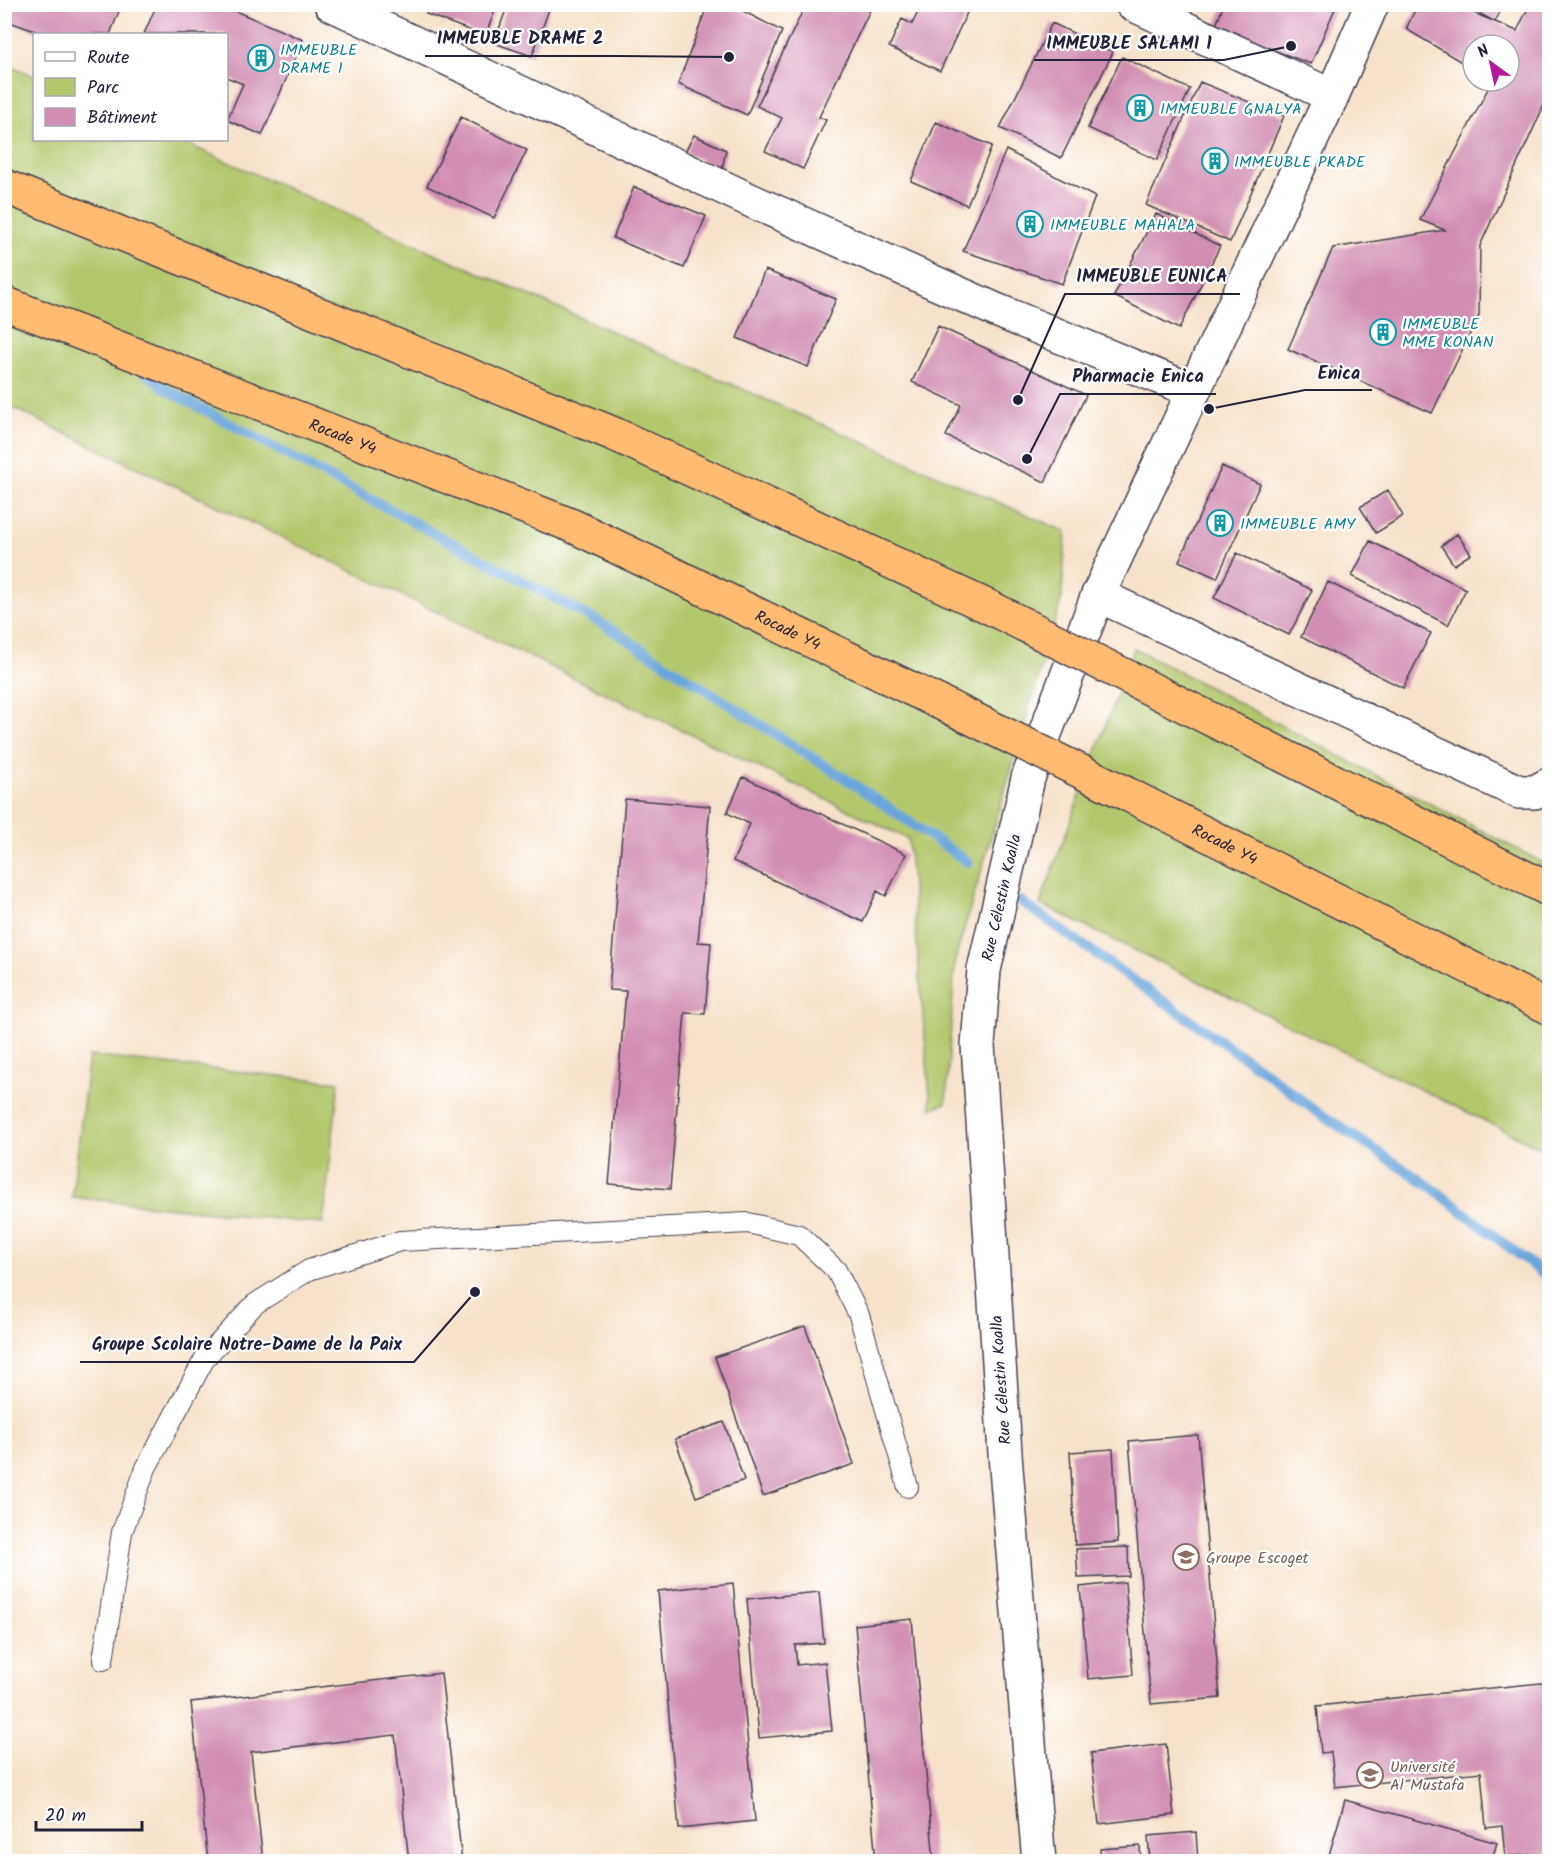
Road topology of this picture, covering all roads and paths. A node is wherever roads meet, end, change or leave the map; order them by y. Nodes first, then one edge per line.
1 (331, 4) edge
2 (1132, 4) edge
3 (1372, 4) edge
4 (1332, 96) junction
5 (4, 186) edge
6 (4, 303) edge
7 (1192, 391) junction
8 (1098, 595) junction
9 (1550, 784) edge
10 (1550, 890) edge
11 (1550, 1008) edge
12 (908, 1487) dead end
13 (103, 1660) dead end
14 (1039, 1862) edge

1 - 7 street
2 - 4 street
3 - 4 street, Rue Célestin Koalla
4 - 7 street, Rue Célestin Koalla
5 - 10 highway, bridge
6 - 11 highway, Rocade Y4, bridge
7 - 8 street, Rue Célestin Koalla
8 - 9 street
8 - 14 street, Rue Célestin Koalla
12 - 13 lane

